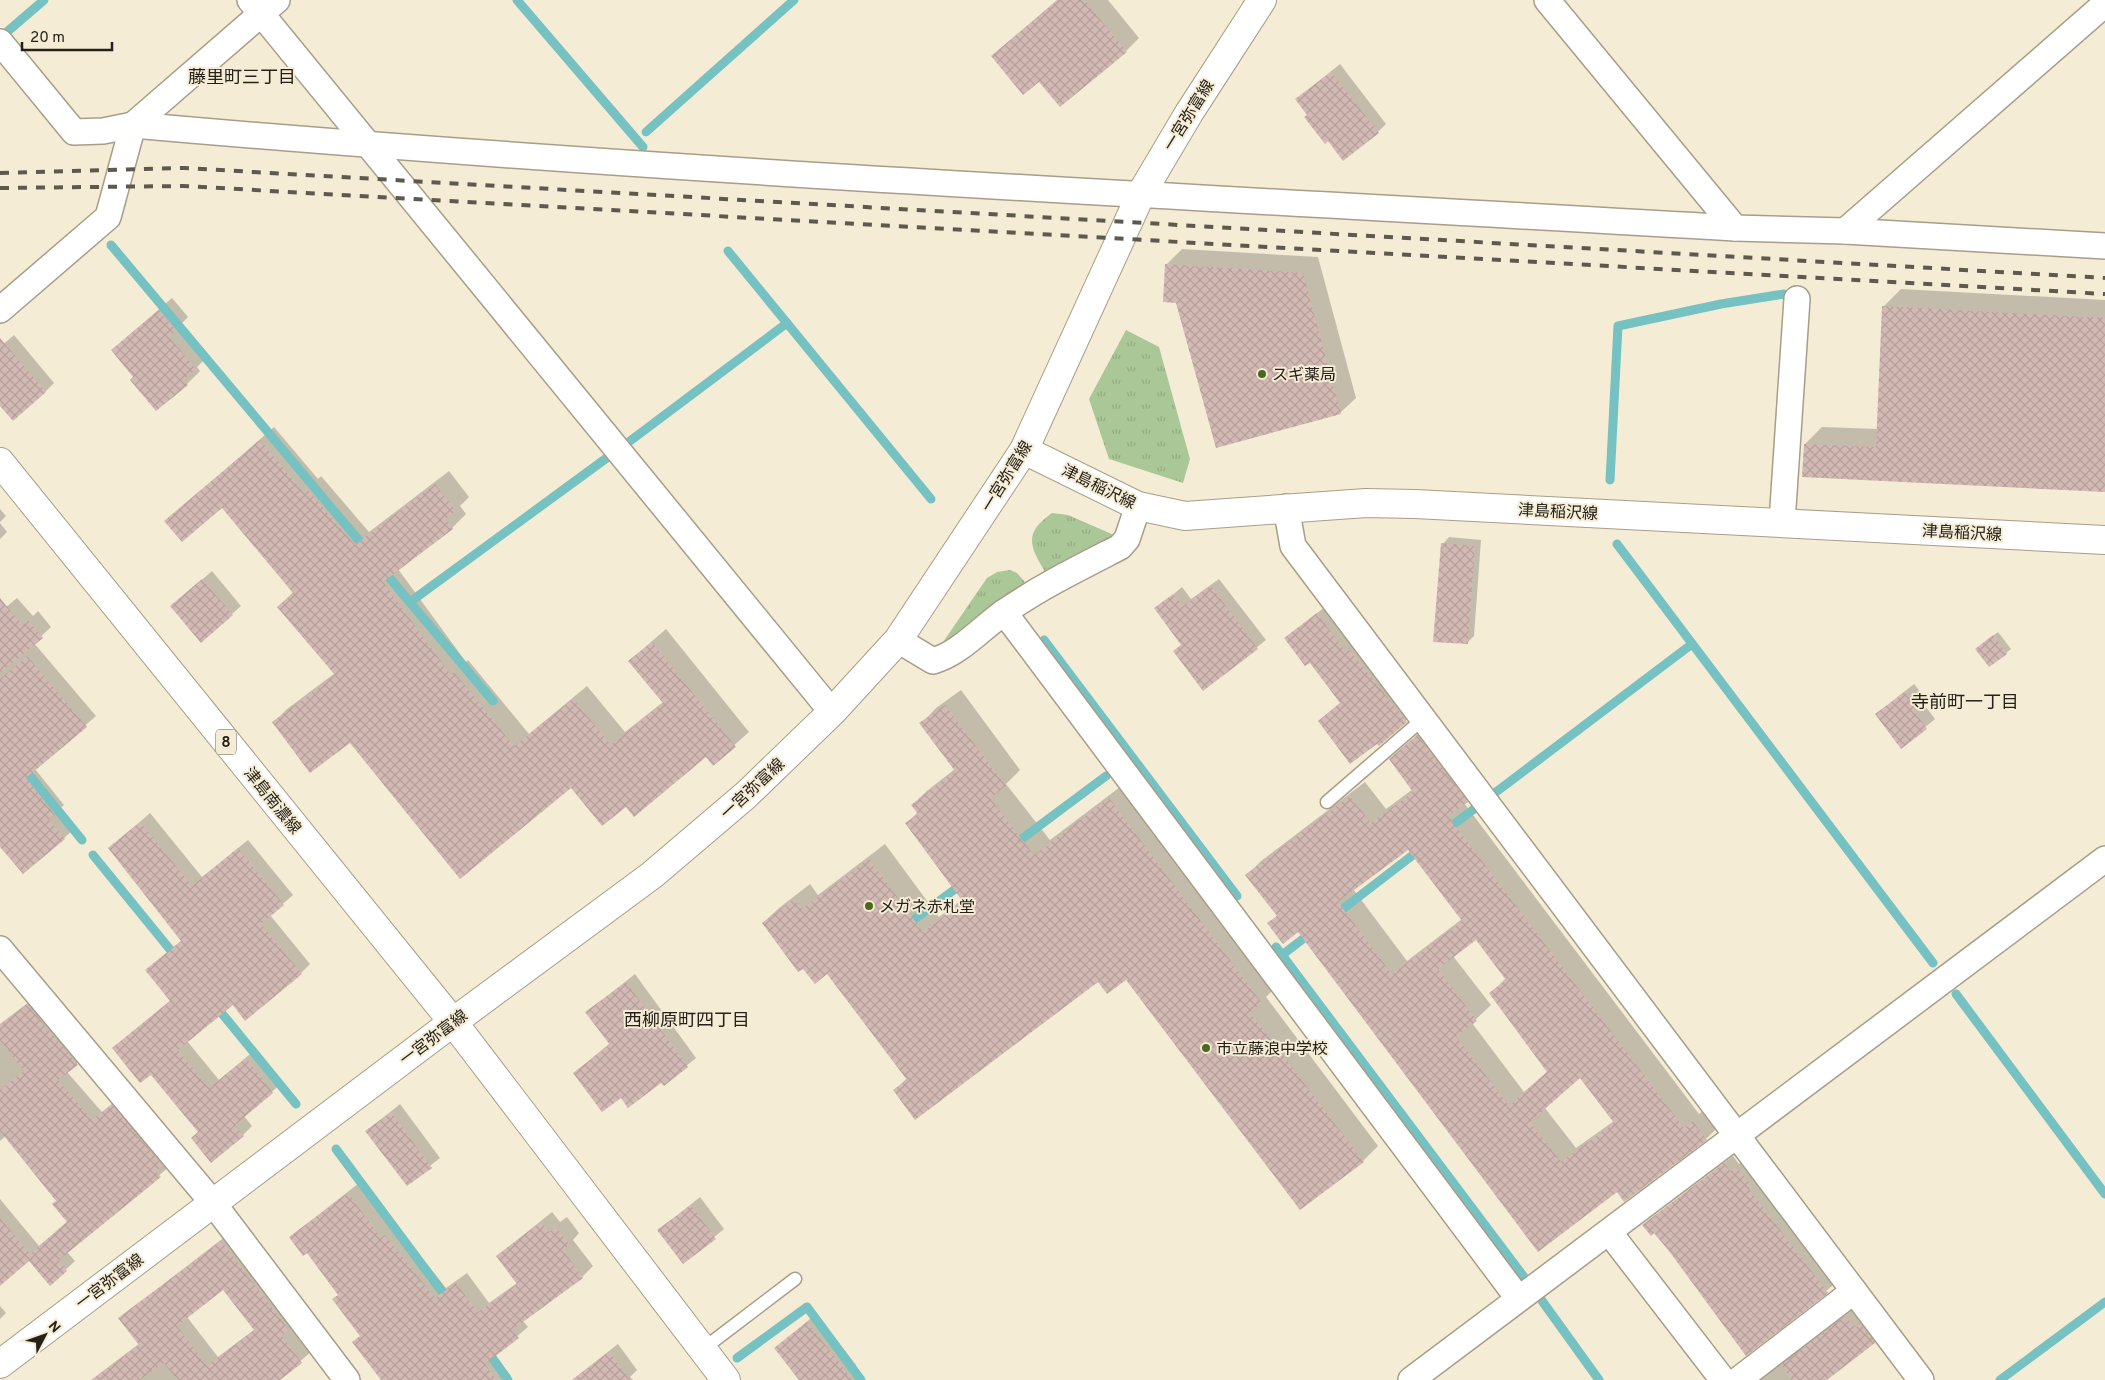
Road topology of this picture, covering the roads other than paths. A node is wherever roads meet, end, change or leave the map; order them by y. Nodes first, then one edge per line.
1 (1262, 0) edge
2 (1547, 0) edge
3 (263, 4) edge
4 (2105, 4) edge
5 (0, 42) edge
6 (133, 125) junction
7 (369, 146) junction
8 (1141, 194) junction
9 (1735, 228) junction
10 (1845, 230) junction
11 (2105, 246) edge
12 (1797, 299) dead end
13 (0, 310) edge
14 (1024, 450) junction
15 (0, 462) edge
16 (1138, 506) junction
17 (1286, 507) junction
18 (1782, 522) junction
19 (2105, 540) edge
20 (1004, 612) junction
21 (898, 640) junction
22 (832, 712) junction
23 (1423, 719) junction
24 (1326, 802) dead end
25 (2105, 860) edge
26 (0, 949) edge
27 (453, 1022) junction
28 (1738, 1137) junction
29 (213, 1203) junction
30 (1609, 1232) junction
31 (796, 1279) dead end
32 (1854, 1291) junction
33 (1518, 1298) junction
34 (703, 1349) junction
35 (0, 1364) edge
36 (347, 1380) edge
37 (726, 1380) edge
38 (1411, 1380) edge
39 (1723, 1380) edge
40 (1738, 1380) edge
41 (1921, 1380) edge

1 - 8 main road, 一宮弥富線
2 - 9 street
3 - 6 street
3 - 7 street
4 - 10 street
5 - 6 street
6 - 7 street
6 - 13 street
7 - 8 street
7 - 22 street
8 - 9 street
8 - 14 main road, 一宮弥富線
9 - 10 street
10 - 11 street
12 - 18 street
14 - 16 main road, 津島稲沢線
14 - 21 main road, 一宮弥富線
15 - 27 main road, 津島南濃線 / 8
16 - 17 main road, 津島稲沢線
16 - 20 street
17 - 18 main road, 津島稲沢線
17 - 23 street
18 - 19 main road, 津島稲沢線
20 - 21 street
20 - 33 street
21 - 22 main road, 一宮弥富線
22 - 27 main road, 一宮弥富線
23 - 24 lane
23 - 28 street
25 - 28 street
26 - 29 street
27 - 29 main road, 一宮弥富線
27 - 34 main road, 津島南濃線
28 - 30 street
28 - 32 street
29 - 35 main road, 一宮弥富線
29 - 36 street
30 - 33 street
30 - 39 street
31 - 34 lane
32 - 40 street
32 - 41 street
33 - 38 street
34 - 37 main road, 津島南濃線

